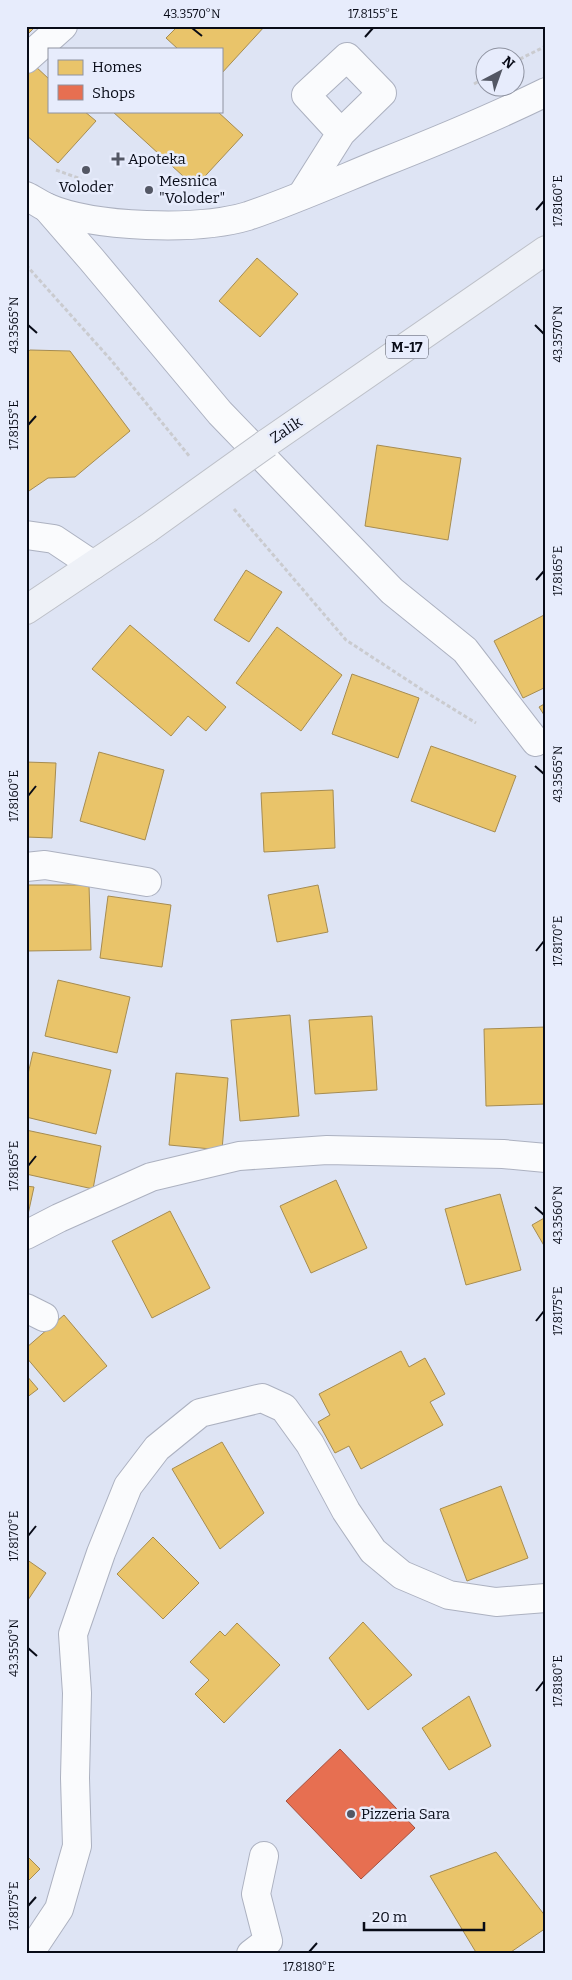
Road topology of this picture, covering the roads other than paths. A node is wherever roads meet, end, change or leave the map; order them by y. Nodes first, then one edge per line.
1 (63, 26) edge
2 (26, 59) edge
3 (546, 92) edge
4 (341, 133) dead end
5 (302, 195) junction
6 (36, 201) edge
7 (546, 250) edge
8 (26, 535) edge
9 (94, 565) junction
10 (26, 610) edge
11 (536, 742) dead end
12 (26, 868) edge
13 (147, 882) dead end
14 (546, 1158) edge
15 (26, 1235) edge
16 (546, 1598) edge
17 (264, 1856) dead end
18 (29, 1954) edge
19 (251, 1954) edge

1 - 2 street
3 - 5 street
4 - 5 street
5 - 6 street
6 - 11 street
7 - 9 main road, Zalik / M-17, bridge
8 - 9 street
9 - 10 main road, Zalik / M-17
12 - 13 street
14 - 15 street
16 - 18 street
17 - 19 street

